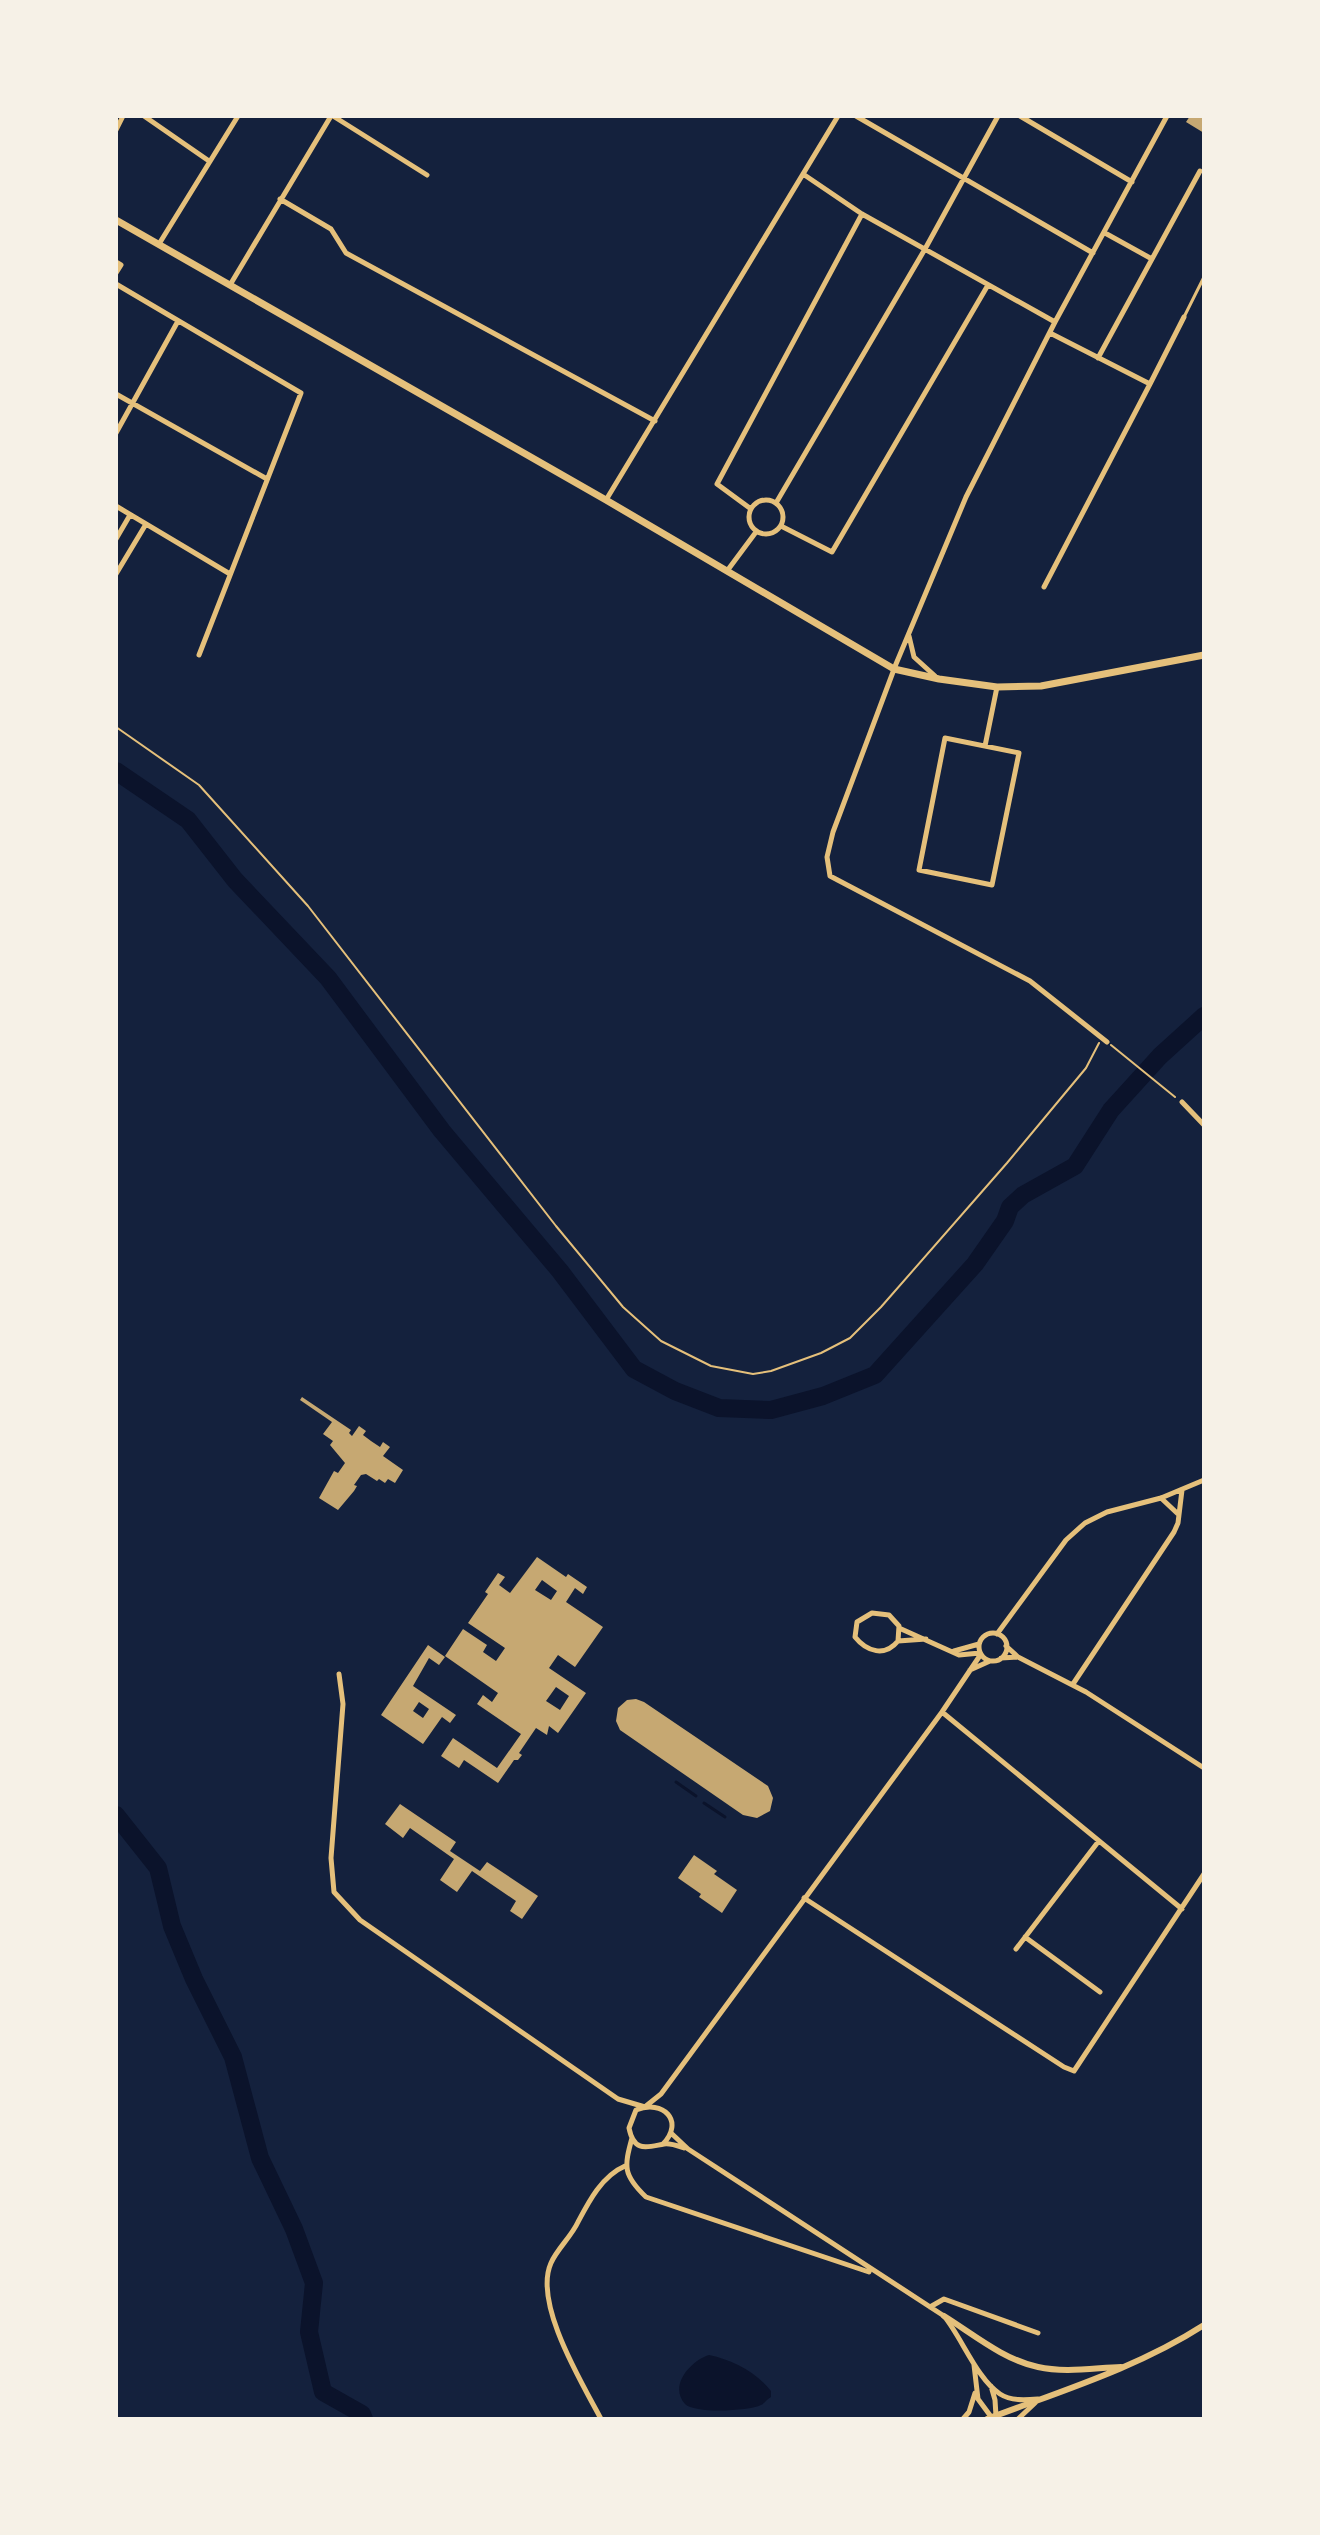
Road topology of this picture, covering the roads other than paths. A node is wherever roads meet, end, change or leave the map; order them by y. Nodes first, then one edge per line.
1 (123, 116) edge
2 (144, 116) edge
3 (238, 116) edge
4 (332, 116) edge
5 (838, 116) edge
6 (856, 116) edge
7 (998, 116) edge
8 (1020, 116) edge
9 (1167, 116) edge
10 (116, 130) edge
11 (209, 161) junction
12 (1200, 171) dead end
13 (803, 174) junction
14 (427, 175) dead end
15 (963, 176) junction
16 (1132, 182) junction
17 (280, 199) junction
18 (862, 214) junction
19 (116, 220) edge
20 (1105, 233) junction
21 (159, 244) junction
22 (925, 249) junction
23 (1093, 253) junction
24 (1152, 259) junction
25 (116, 262) edge
26 (116, 273) edge
27 (1204, 277) edge
28 (116, 284) edge
29 (230, 285) junction
30 (988, 285) junction
31 (1184, 317) joint
32 (178, 321) junction
33 (1055, 322) junction
34 (1050, 333) junction
35 (1098, 358) junction
36 (1150, 384) junction
37 (116, 394) edge
38 (133, 403) junction
39 (655, 421) junction
40 (116, 433) edge
41 (267, 479) junction
42 (606, 500) junction
43 (776, 503) junction
44 (116, 506) edge
45 (751, 509) junction
46 (130, 515) junction
47 (146, 524) junction
48 (781, 526) junction
49 (756, 532) junction
50 (116, 539) edge
51 (726, 571) junction
52 (116, 574) edge
53 (230, 574) junction
54 (1044, 587) dead end
55 (908, 634) junction
56 (199, 655) dead end
57 (1204, 655) edge
58 (894, 669) junction
59 (939, 679) junction
60 (997, 687) junction
61 (985, 746) junction
62 (1107, 1042) road end
63 (1182, 1102) road end
64 (1204, 1125) edge
65 (1204, 1480) edge
66 (1182, 1490) junction
67 (1161, 1498) junction
68 (1178, 1515) junction
69 (899, 1628) junction
70 (997, 1634) junction
71 (927, 1639) junction
72 (898, 1641) junction
73 (979, 1644) junction
74 (1006, 1646) junction
75 (954, 1651) junction
76 (980, 1654) junction
77 (1018, 1657) junction
78 (1001, 1658) junction
79 (990, 1661) junction
80 (969, 1671) junction
81 (339, 1674) dead end
82 (1073, 1684) junction
83 (942, 1712) junction
84 (1204, 1768) edge
85 (1098, 1842) junction
86 (1204, 1874) edge
87 (804, 1898) junction
88 (1182, 1909) junction
89 (1025, 1937) junction
90 (1016, 1949) dead end
91 (1100, 1992) dead end
92 (661, 2094) junction
93 (626, 2101) junction
94 (645, 2107) junction
95 (657, 2107) junction
96 (634, 2114) junction
97 (671, 2133) junction
98 (632, 2138) junction
99 (663, 2144) junction
100 (639, 2145) junction
101 (688, 2149) junction
102 (627, 2156) junction
103 (625, 2166) junction
104 (877, 2275) junction
105 (930, 2307) junction
106 (944, 2316) junction
107 (1204, 2325) edge
108 (1038, 2333) dead end
109 (974, 2363) junction
110 (1124, 2367) junction
111 (991, 2385) junction
112 (977, 2388) junction
113 (1039, 2399) junction
114 (993, 2418) edge
115 (601, 2419) edge
116 (963, 2419) edge
117 (1018, 2419) edge

1 - 10 street
2 - 11 street
3 - 11 street
4 - 14 street
4 - 17 street
5 - 13 street
6 - 15 street
7 - 15 street
8 - 16 street
9 - 16 street
11 - 21 street
12 - 24 street
13 - 18 street
13 - 39 street
15 - 22 street
15 - 23 street
16 - 20 street
17 - 29 street
17 - 39 street
18 - 22 street
18 - 45 street
19 - 21 main road
20 - 23 street
20 - 24 street
21 - 29 main road
22 - 30 street
22 - 43 street
23 - 33 street
24 - 35 street
25 - 26 street
27 - 31 lane
28 - 32 street
29 - 42 main road
30 - 33 street
30 - 48 street
31 - 36 street
32 - 38 street
32 - 41 street
33 - 34 street
34 - 35 street
34 - 55 street
35 - 36 street
36 - 54 street
37 - 38 street
38 - 40 street
38 - 41 street
39 - 42 street
41 - 53 street
42 - 51 main road
43 - 45 street
43 - 48 street
44 - 46 street
45 - 49 street
46 - 47 street
46 - 50 street
47 - 52 street
47 - 53 street
48 - 49 street
49 - 51 street
51 - 58 main road
53 - 56 street
55 - 58 street
55 - 59 street
57 - 60 main road
58 - 59 main road
58 - 62 street
59 - 60 main road
60 - 61 street
61 - 61 street
63 - 64 street
65 - 66 street
66 - 67 street
66 - 68 street
67 - 68 street
67 - 70 street
68 - 82 street
69 - 71 street
69 - 72 street
69 - 72 street
70 - 73 street
70 - 74 street
71 - 72 street
71 - 75 street
73 - 75 street
73 - 76 street
74 - 77 street
74 - 78 street
75 - 76 street
76 - 79 street
76 - 80 street
77 - 78 street
77 - 82 street
78 - 79 street
79 - 80 street
80 - 83 street
81 - 93 street
82 - 84 street
83 - 85 street
83 - 87 street
85 - 88 street
85 - 89 street
86 - 88 street
87 - 88 street
87 - 92 street
89 - 90 street
89 - 91 street
92 - 94 street
92 - 95 street
93 - 94 street
93 - 96 street
94 - 95 street
94 - 96 street
95 - 97 street
96 - 98 street
97 - 99 street
97 - 101 street
98 - 100 street
98 - 102 street
99 - 100 street
99 - 101 street
100 - 102 street
101 - 104 street
102 - 103 street
103 - 104 street
103 - 115 street
104 - 105 street
105 - 106 street
105 - 108 street
106 - 109 street
106 - 110 street
107 - 110 street
109 - 111 street
109 - 112 street
110 - 113 street
111 - 113 street
111 - 114 street
112 - 114 street
112 - 116 street
113 - 114 street
113 - 117 street

